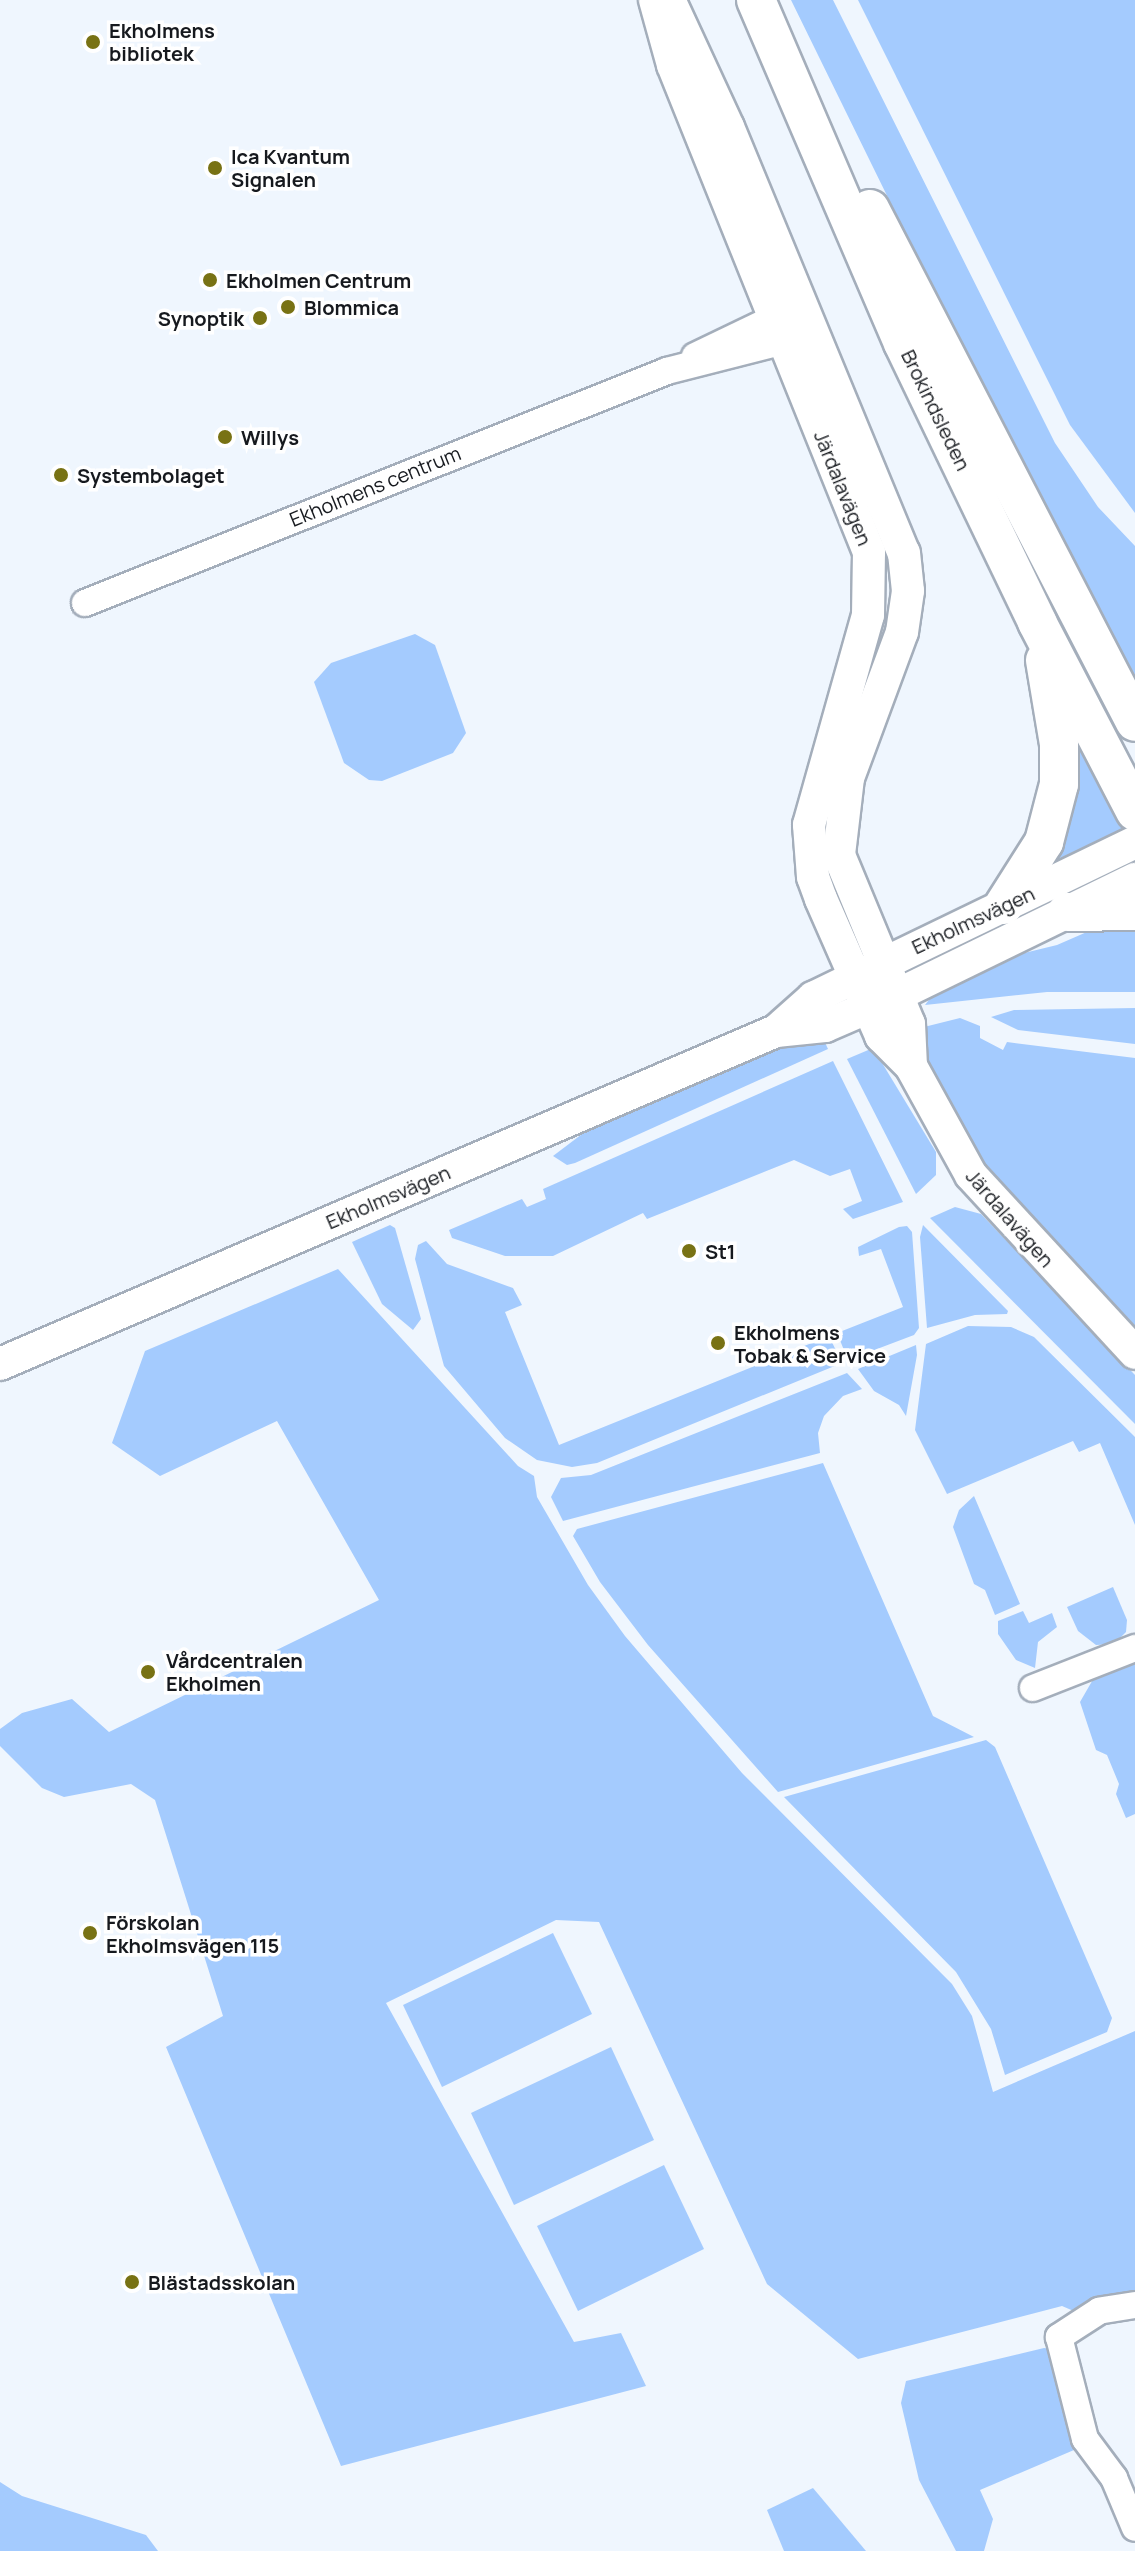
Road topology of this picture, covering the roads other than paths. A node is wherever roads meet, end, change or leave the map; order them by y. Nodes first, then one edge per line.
1 (655, 0) edge
2 (669, 0) edge
3 (758, 0) edge
4 (809, 319) junction
5 (779, 329) junction
6 (85, 603) dead end
7 (1037, 622) junction
8 (1135, 722) edge
9 (1135, 811) edge
10 (1135, 842) edge
11 (1135, 879) edge
12 (1004, 905) junction
13 (1135, 911) edge
14 (1067, 912) junction
15 (883, 964) junction
16 (852, 978) junction
17 (897, 995) junction
18 (866, 1008) junction
19 (776, 1031) junction
20 (911, 1066) junction
21 (1135, 1353) edge
22 (0, 1364) edge
23 (1135, 1648) edge
24 (1033, 1688) dead end
25 (1135, 2305) edge
26 (1135, 2528) edge

1 - 5 street, Järdalavägen
2 - 4 street, Järdalavägen
3 - 7 main road, Brokindsleden
3 - 8 main road, Brokindsleden
4 - 5 street, Ekholmens centrum
4 - 15 street, Järdalavägen
5 - 6 street, Ekholmens centrum
5 - 16 street, Järdalavägen
7 - 9 main road, Brokindsleden
7 - 12 main road
10 - 12 street, Ekholmsvägen
11 - 14 street, Ekholmsvägen
12 - 15 street, Ekholmsvägen
13 - 14 main road
14 - 17 street, Ekholmsvägen
15 - 16 street, Ekholmsvägen
15 - 17 street, Järdalavägen
16 - 18 street, Järdalavägen
16 - 19 street, Ekholmsvägen
17 - 18 street, Ekholmsvägen
17 - 20 street, Järdalavägen
18 - 19 street, Ekholmsvägen
18 - 20 street, Järdalavägen
19 - 22 street, Ekholmsvägen
20 - 21 street, Järdalavägen
23 - 24 street
25 - 26 street

